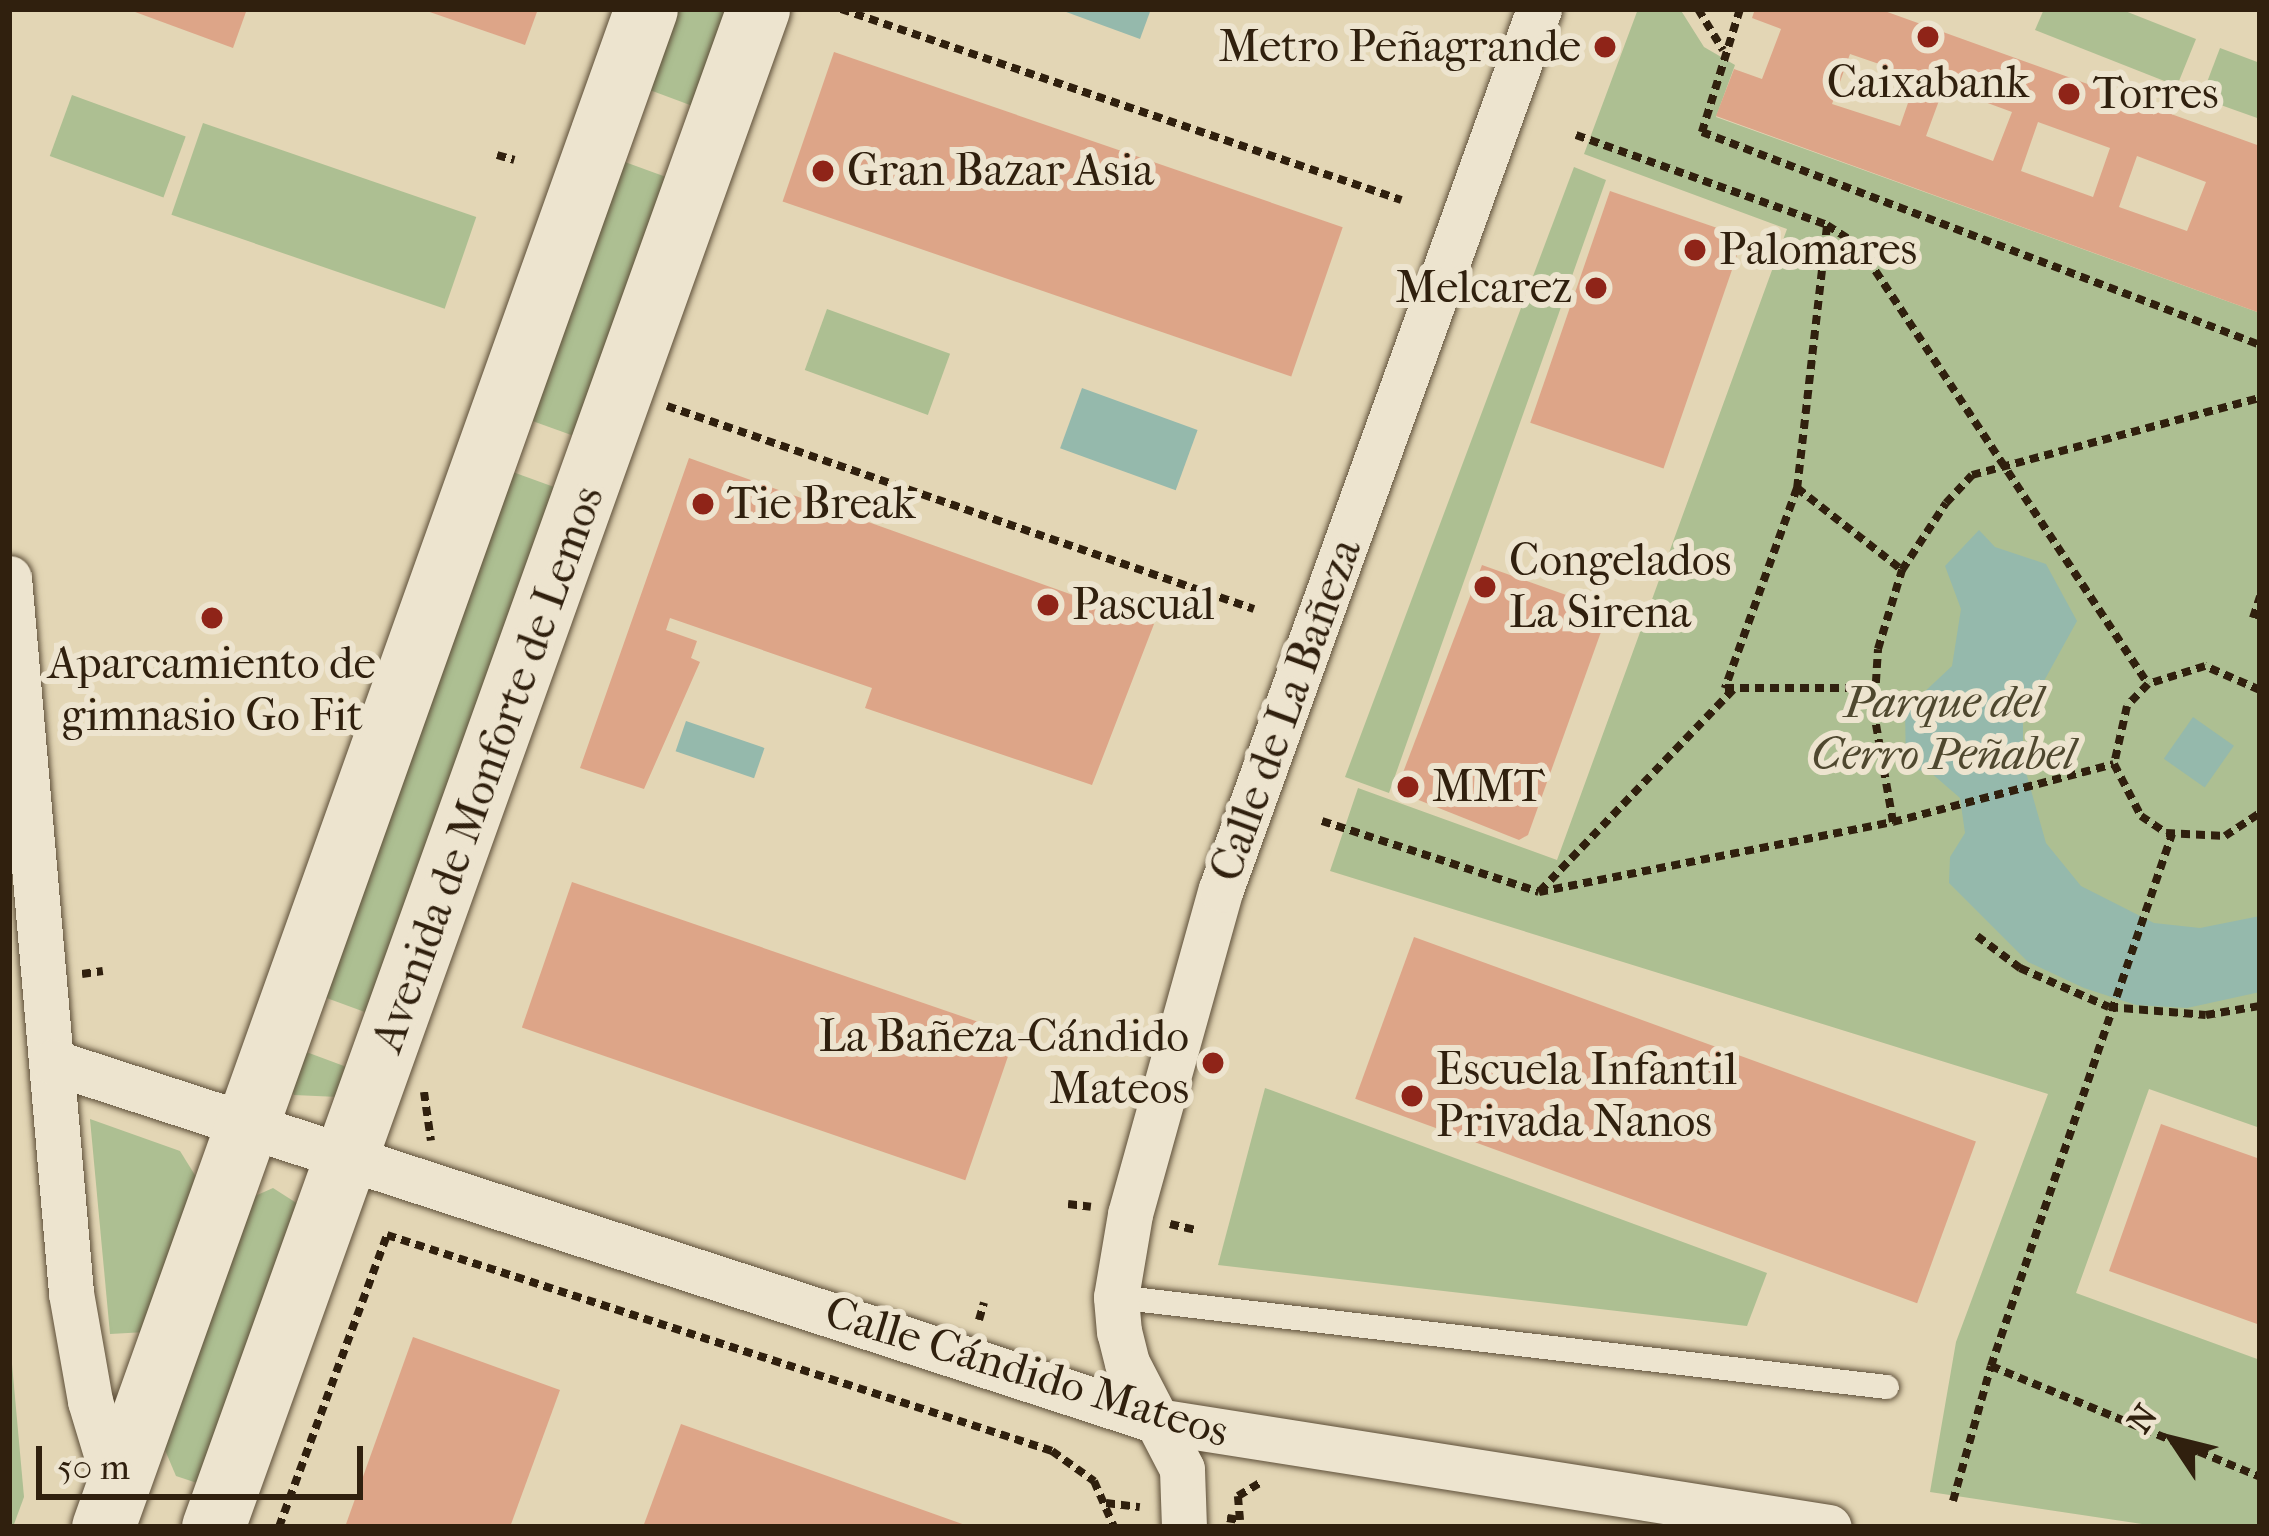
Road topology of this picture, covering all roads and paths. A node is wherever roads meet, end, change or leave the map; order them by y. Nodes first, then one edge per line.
1 (646, 9) edge
2 (758, 9) edge
3 (842, 9) edge
4 (1539, 9) edge
5 (1698, 9) edge
6 (1740, 9) edge
7 (1724, 51) junction
8 (1576, 135) dead end
9 (497, 155) dead end
10 (514, 160) dead end
11 (1401, 200) dead end
12 (1827, 225) junction
13 (2260, 345) edge
14 (626, 392) junction
15 (2260, 398) edge
16 (2007, 465) junction
17 (1798, 488) junction
18 (1902, 570) junction
19 (9, 578) edge
20 (2260, 596) edge
21 (1254, 609) dead end
22 (2253, 618) dead end
23 (2148, 684) junction
24 (1735, 688) junction
25 (1876, 688) junction
26 (2260, 690) edge
27 (2114, 764) junction
28 (2260, 814) edge
29 (1322, 821) dead end
30 (1893, 822) junction
31 (2172, 834) junction
32 (1538, 892) junction
33 (1977, 936) dead end
34 (2260, 1006) edge
35 (2110, 1007) junction
36 (53, 1062) junction
37 (246, 1129) junction
38 (345, 1161) junction
39 (1116, 1297) junction
40 (1991, 1366) junction
41 (1887, 1387) dead end
42 (1156, 1421) junction
43 (2260, 1477) edge
44 (1953, 1501) dead end
45 (117, 1515) edge
46 (213, 1527) edge
47 (279, 1527) edge
48 (1114, 1527) edge
49 (1184, 1527) edge
50 (1829, 1527) edge

1 - 37 street
2 - 14 street, Avenida de Monforte de Lemos
3 - 11 path
4 - 39 street, Calle de La Bañeza
5 - 7 path
6 - 7 path
7 - 13 path
8 - 12 path
9 - 10 path
12 - 16 path
12 - 17 path
14 - 21 path
14 - 38 street, Avenida de Monforte de Lemos
15 - 16 path
16 - 18 path
16 - 23 path
17 - 18 path
17 - 24 path
18 - 25 path
19 - 36 street
20 - 22 path
23 - 26 path
23 - 27 path
24 - 25 path
24 - 32 path
25 - 30 path
27 - 30 path
27 - 31 path
28 - 31 path
29 - 32 path
30 - 32 path
31 - 35 path
33 - 35 path
34 - 35 path
35 - 40 path
36 - 37 street, Calle Cándido Mateos
36 - 45 street
37 - 38 street, Calle Cándido Mateos
37 - 45 street
38 - 42 street, Calle Cándido Mateos
38 - 46 street, Avenida de Monforte de Lemos
39 - 41 lane
39 - 42 street, Calle de La Bañeza
40 - 43 path
40 - 44 path
42 - 49 street, Calle de La Bañeza
42 - 50 street, Calle Cándido Mateos
47 - 48 path

